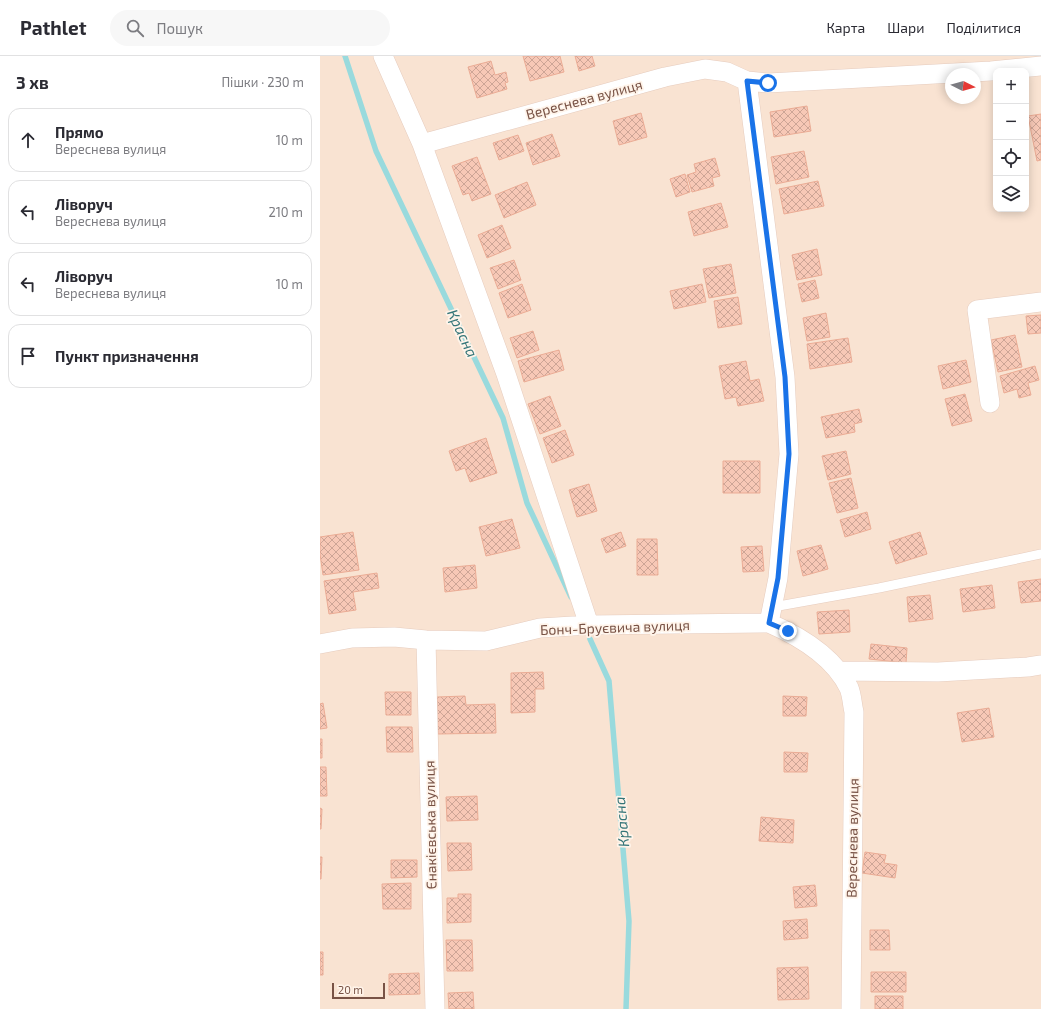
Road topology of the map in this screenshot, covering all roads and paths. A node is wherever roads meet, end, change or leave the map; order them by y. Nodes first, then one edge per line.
1 (383, 56) edge
2 (1041, 66) edge
3 (747, 81) junction
4 (422, 144) junction
5 (1041, 302) edge
6 (990, 403) dead end
7 (1041, 554) edge
8 (771, 615) junction
9 (589, 625) junction
10 (426, 640) junction
11 (320, 644) edge
12 (1041, 665) edge
13 (839, 671) junction
14 (435, 1009) edge
15 (851, 1009) edge

1 - 4 street
2 - 3 street, Вереснева вулиця
3 - 4 street, Вереснева вулиця
3 - 8 street
4 - 9 street
5 - 6 street
7 - 8 lane
8 - 9 street, Бонч-Бруєвича вулиця
8 - 13 street, Вереснева вулиця
9 - 10 street, Бонч-Бруєвича вулиця
10 - 11 street, Бонч-Бруєвича вулиця
10 - 14 street, Єнакієвська вулиця
12 - 13 street
13 - 15 street, Вереснева вулиця

